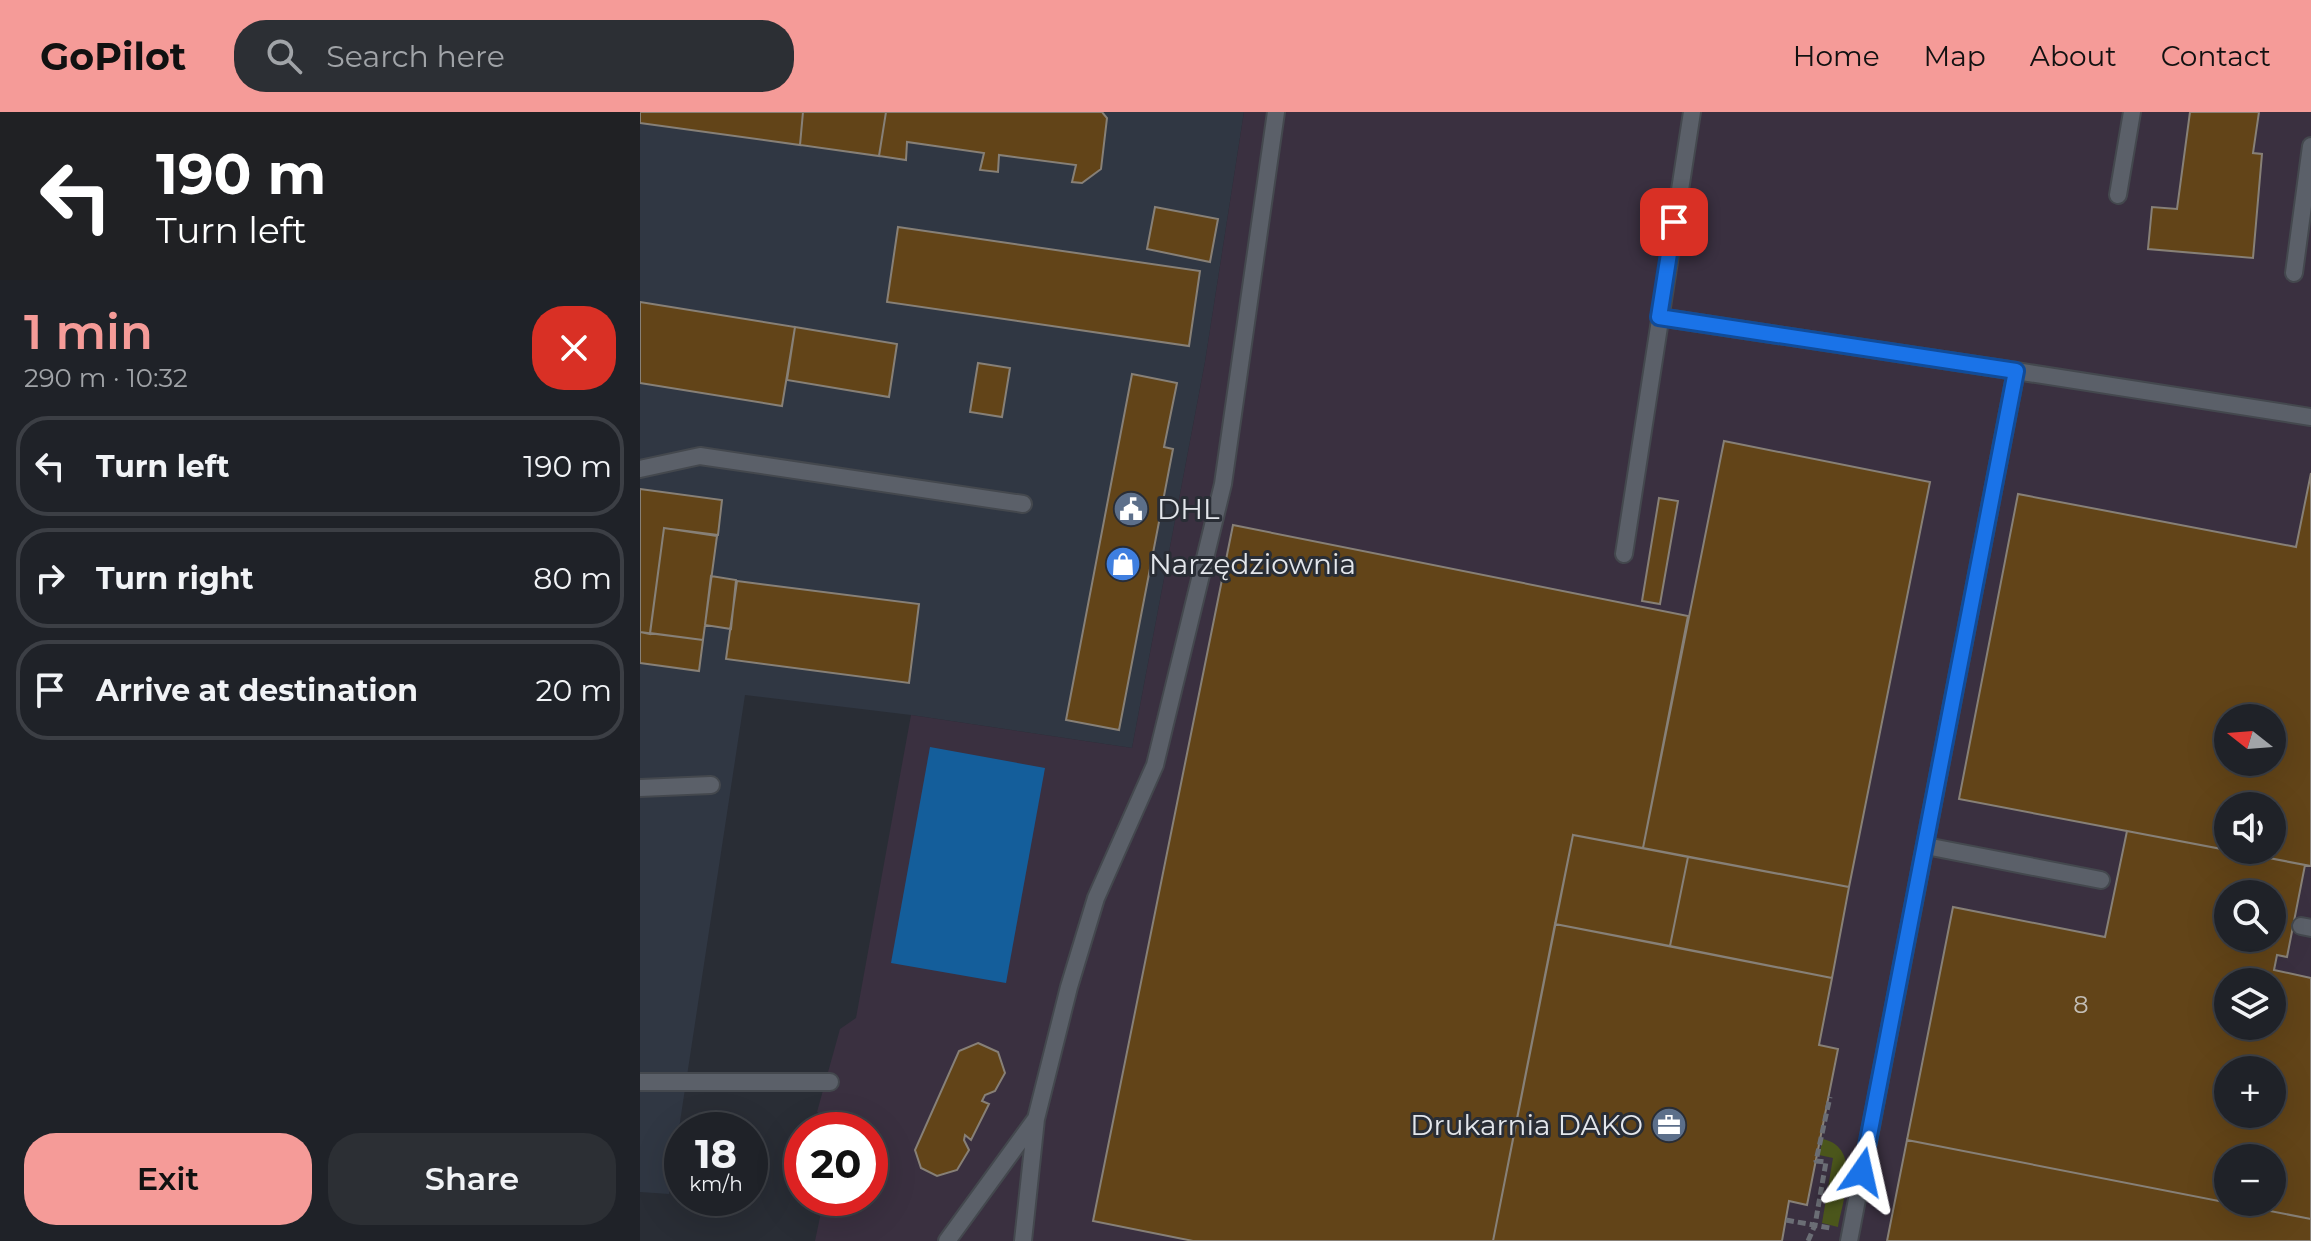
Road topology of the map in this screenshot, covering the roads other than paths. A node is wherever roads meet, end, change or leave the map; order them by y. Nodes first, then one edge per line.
1 (1276, 112) edge
2 (1692, 112) edge
3 (2132, 112) edge
4 (2311, 146) edge
5 (2118, 195) dead end
6 (2294, 273) dead end
7 (1659, 317) junction
8 (2016, 371) junction
9 (2311, 417) edge
10 (640, 469) edge
11 (1023, 504) dead end
12 (1624, 554) dead end
13 (711, 785) dead end
14 (640, 788) edge
15 (1926, 846) junction
16 (2101, 880) dead end
17 (640, 1082) edge
18 (830, 1082) dead end
19 (1036, 1119) junction
20 (1850, 1236) edge
21 (947, 1241) edge
22 (1023, 1241) edge

1 - 19 lane
2 - 7 lane
3 - 5 lane
4 - 6 lane
7 - 8 lane
7 - 12 lane
8 - 9 lane
8 - 15 lane
10 - 11 lane
13 - 14 lane
15 - 16 lane
15 - 20 lane
17 - 18 lane
19 - 21 lane
19 - 22 lane

